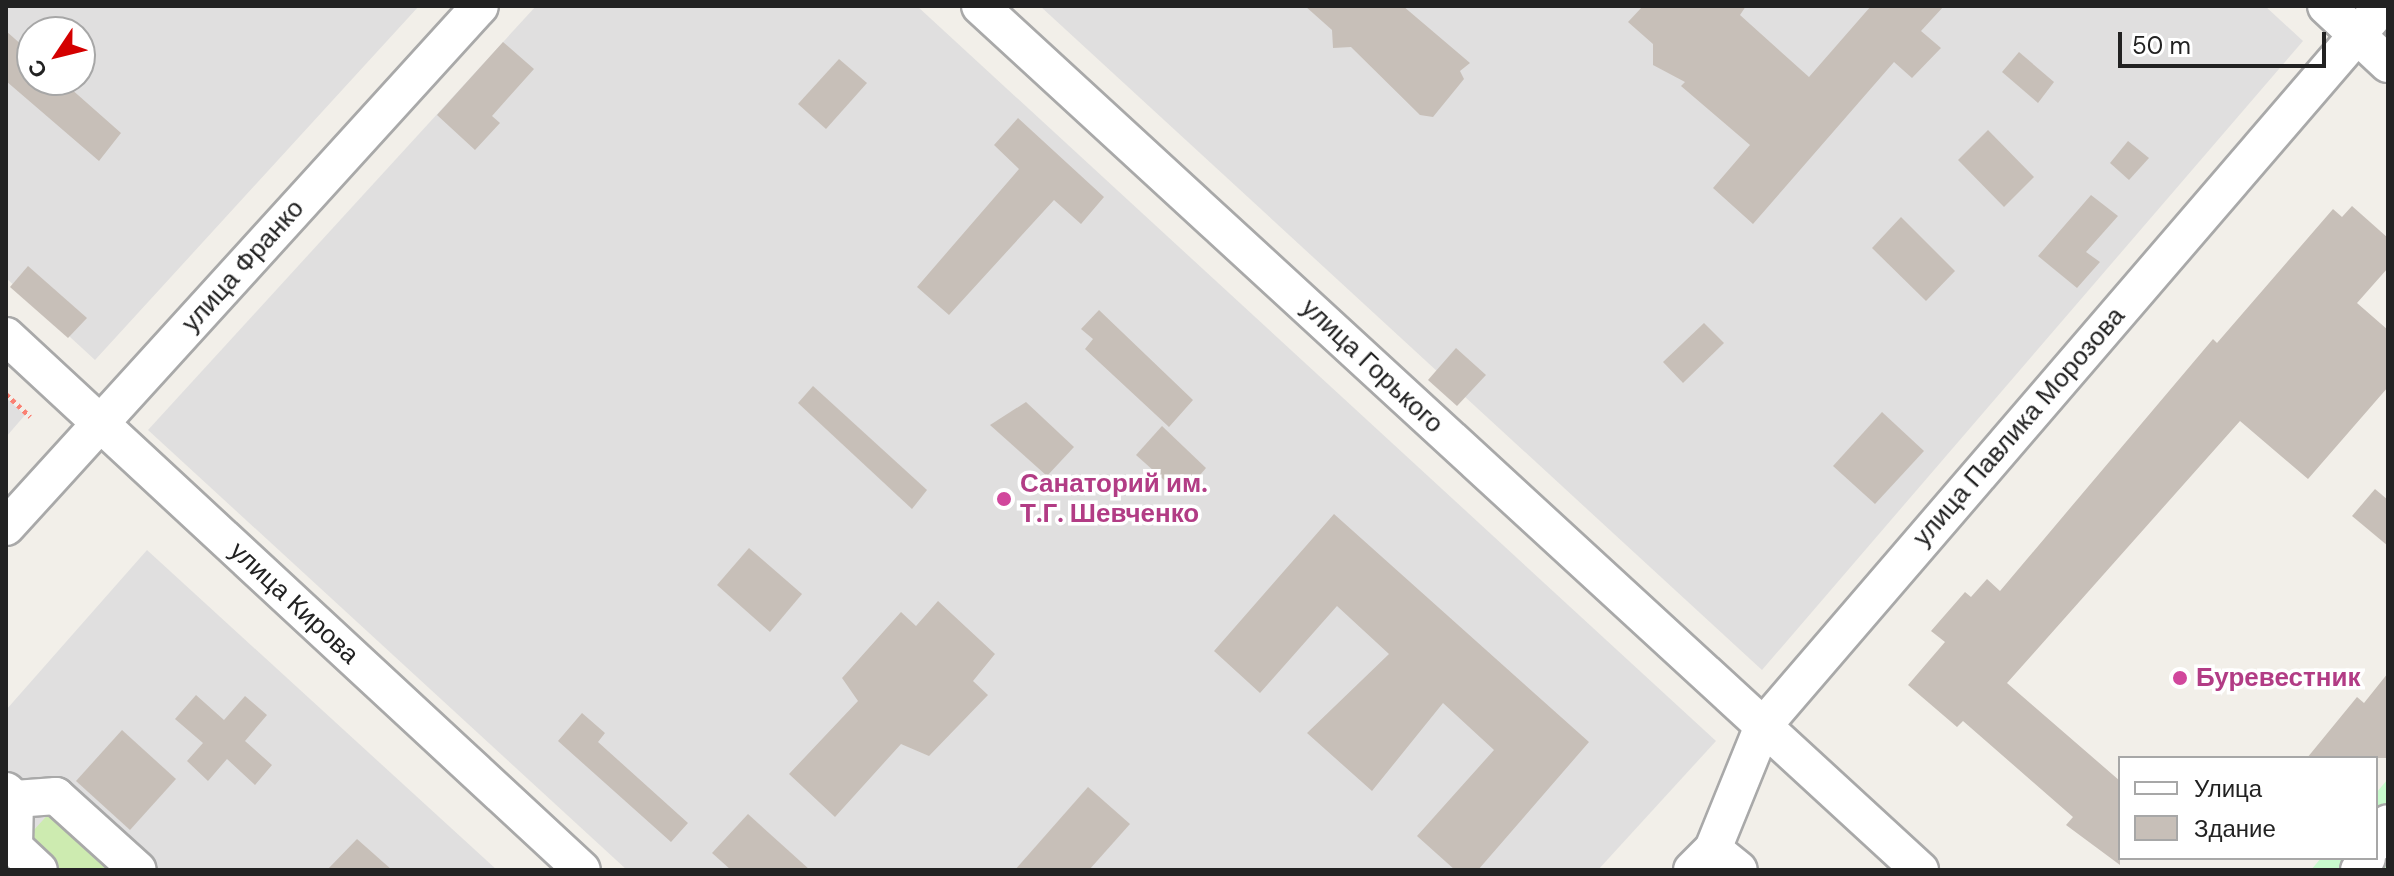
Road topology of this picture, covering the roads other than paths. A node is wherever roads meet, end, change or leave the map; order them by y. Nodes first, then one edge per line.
1 (480, 6) edge
2 (980, 6) edge
3 (2326, 6) edge
4 (2382, 6) edge
5 (2357, 35) junction
6 (2388, 64) edge
7 (6, 336) edge
8 (99, 423) junction
9 (6, 527) edge
10 (1763, 726) junction
11 (10, 795) edge
12 (1715, 863) edge
13 (39, 870) edge
14 (138, 870) edge
15 (582, 870) edge
16 (1920, 870) edge

1 - 8 street, улица Франко
2 - 10 street, улица Горького
3 - 5 street
4 - 5 street, улица Павлика Морозова
5 - 6 street
5 - 10 street, улица Павлика Морозова
7 - 8 street, улица Кирова
8 - 9 street, улица Франко
8 - 15 street, улица Кирова
10 - 12 street, улица Павлика Морозова
10 - 16 street, улица Горького
11 - 13 street
11 - 14 street

